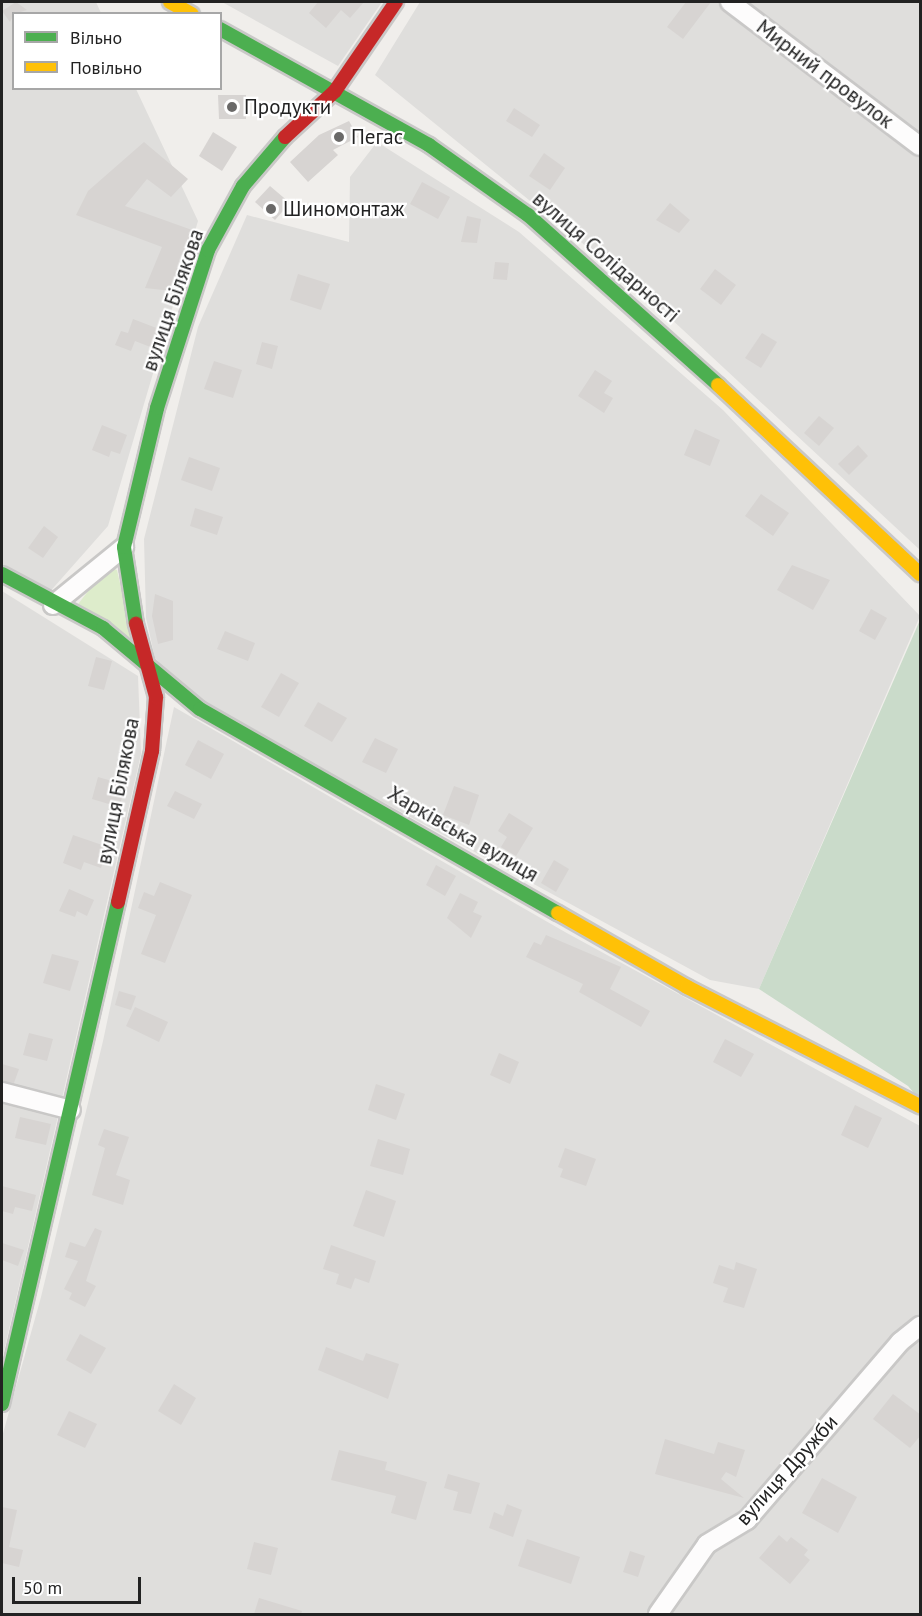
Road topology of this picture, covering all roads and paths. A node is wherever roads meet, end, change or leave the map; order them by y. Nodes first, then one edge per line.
1 (170, 2) edge
2 (396, 2) edge
3 (730, 2) edge
4 (188, 12) edge
5 (222, 30) edge
6 (335, 91) junction
7 (921, 146) edge
8 (124, 548) junction
9 (2, 574) edge
10 (921, 574) edge
11 (53, 605) junction
12 (146, 662) junction
13 (2, 1092) edge
14 (921, 1106) edge
15 (71, 1110) junction
16 (921, 1326) edge
17 (2, 1404) edge
18 (658, 1614) edge

1 - 4 street
2 - 6 street, вулиця Білякова
3 - 7 street, Мирний провулок
5 - 6 street, вулиця Солідарності
6 - 8 street, вулиця Білякова
6 - 10 street, вулиця Солідарності
8 - 11 street
8 - 12 street, вулиця Білякова
9 - 11 street, Харківська вулиця
11 - 12 street, Харківська вулиця
12 - 14 street, Харківська вулиця
12 - 15 street, вулиця Білякова
13 - 15 street
15 - 17 street, вулиця Білякова
16 - 18 street, вулиця Дружби

